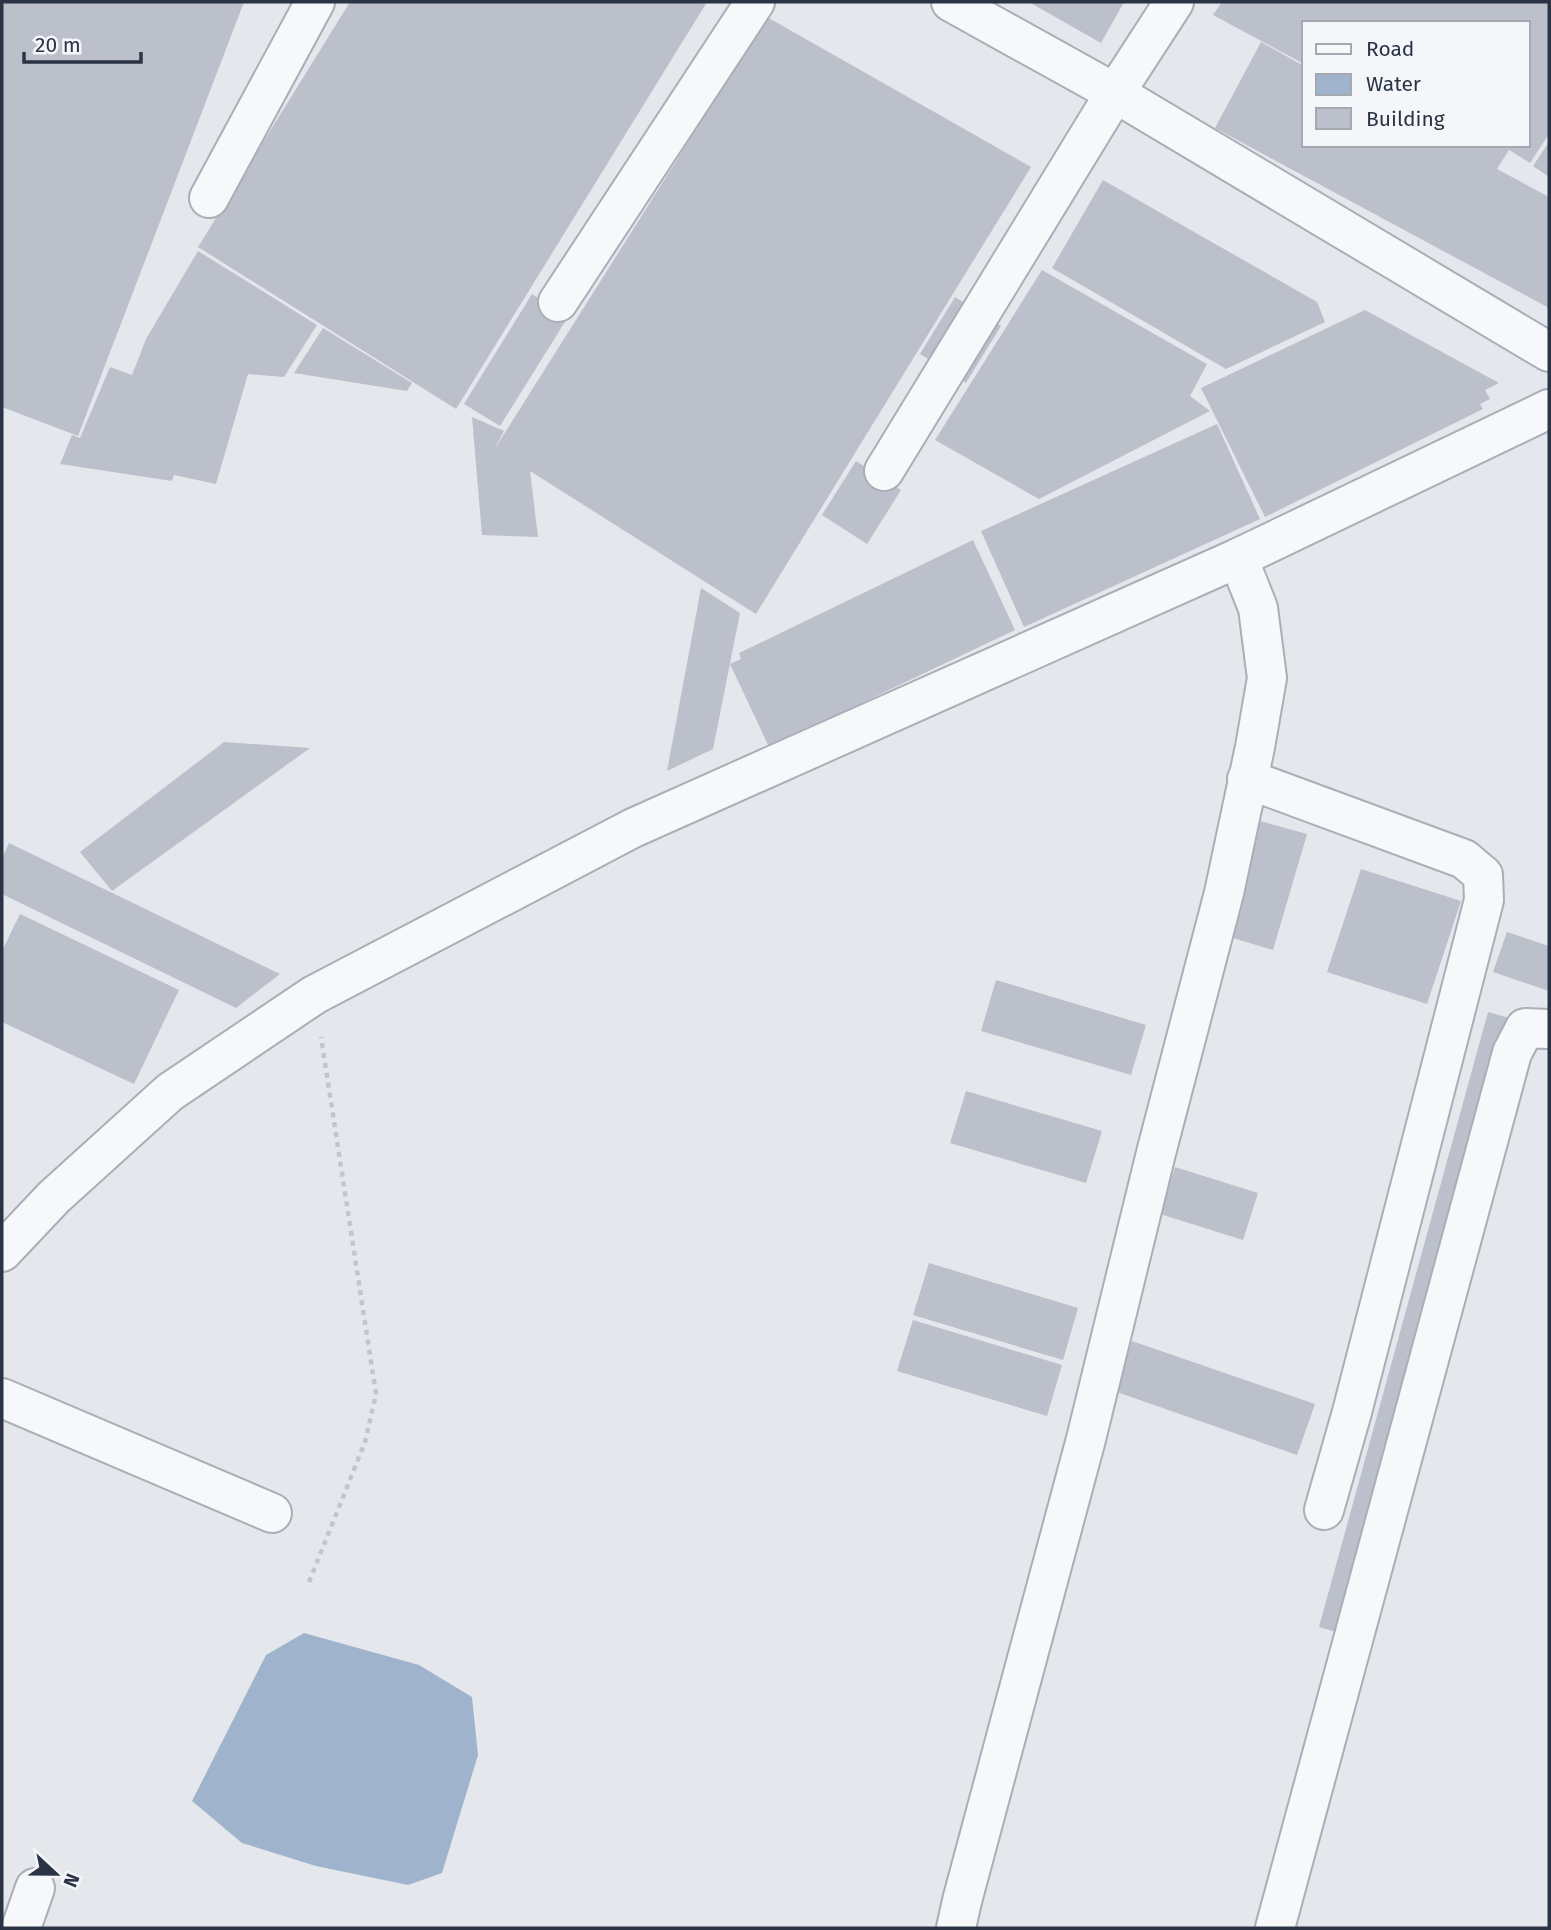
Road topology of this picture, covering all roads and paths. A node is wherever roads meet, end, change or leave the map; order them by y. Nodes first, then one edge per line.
1 (314, 2) edge
2 (755, 2) edge
3 (951, 2) edge
4 (1174, 2) edge
5 (1115, 93) junction
6 (209, 198) dead end
7 (558, 302) dead end
8 (1549, 352) edge
9 (1549, 409) edge
10 (884, 471) dead end
11 (1238, 558) junction
12 (1247, 779) junction
13 (314, 995) junction
14 (1549, 1029) edge
15 (2, 1252) edge
16 (2, 1398) edge
17 (1324, 1510) dead end
18 (272, 1513) dead end
19 (309, 1582) dead end
20 (35, 1888) dead end
21 (21, 1928) edge
22 (956, 1928) edge
23 (1275, 1928) edge

1 - 6 street
2 - 7 street
3 - 5 street
4 - 5 street
5 - 8 street
5 - 10 street
9 - 11 street
11 - 12 street
11 - 13 street
12 - 17 street
12 - 22 street
13 - 15 street
13 - 19 path
14 - 23 street
16 - 18 street
20 - 21 street

